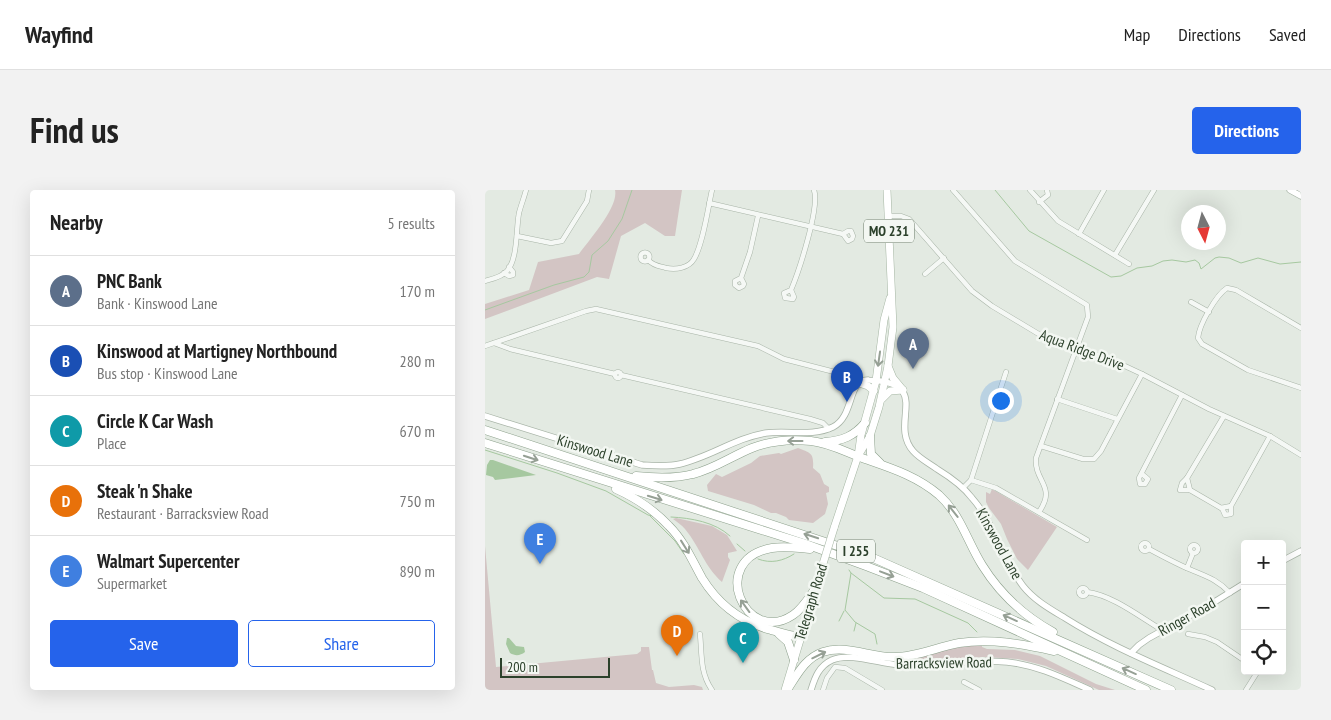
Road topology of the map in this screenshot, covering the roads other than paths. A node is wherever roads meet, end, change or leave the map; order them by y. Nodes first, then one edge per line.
1 (526, 190) edge
2 (589, 190) edge
3 (712, 190) edge
4 (814, 190) edge
5 (887, 190) edge
6 (953, 190) edge
7 (1030, 190) edge
8 (1039, 190) edge
9 (1047, 190) edge
10 (1104, 190) edge
11 (1153, 190) edge
12 (1290, 190) edge
13 (1033, 194) junction
14 (1301, 196) edge
15 (1039, 202) junction
16 (709, 204) junction
17 (758, 216) junction
18 (888, 216) junction
19 (810, 228) junction
20 (843, 234) dead end
21 (1079, 234) junction
22 (517, 236) junction
23 (1115, 256) junction
24 (944, 258) junction
25 (648, 260) dead end
26 (1129, 264) dead end
27 (925, 274) dead end
28 (741, 278) dead end
29 (485, 281) edge
30 (791, 290) dead end
31 (891, 296) junction
32 (1191, 302) dead end
33 (1209, 312) junction
34 (1301, 328) edge
35 (494, 343) junction
36 (485, 346) edge
37 (1076, 348) junction
38 (888, 366) junction
39 (1006, 372) dead end
40 (1141, 374) junction
41 (876, 381) junction
42 (859, 383) junction
43 (885, 383) junction
44 (1300, 386) edge
45 (874, 390) junction
46 (903, 390) junction
47 (1183, 395) junction
48 (1057, 399) junction
49 (881, 402) junction
50 (485, 416) edge
51 (1224, 416) junction
52 (1117, 419) junction
53 (865, 423) junction
54 (829, 429) junction
55 (485, 430) edge
56 (870, 436) junction
57 (1270, 436) junction
58 (485, 442) edge
59 (822, 442) junction
60 (1041, 446) junction
61 (1301, 455) edge
62 (858, 456) junction
63 (882, 465) junction
64 (617, 473) junction
65 (1142, 474) dead end
66 (592, 477) junction
67 (1187, 478) junction
68 (971, 480) junction
69 (963, 488) junction
70 (1189, 488) junction
71 (1231, 506) junction
72 (1222, 508) junction
73 (1039, 512) junction
74 (1087, 540) dead end
75 (1149, 549) dead end
76 (825, 551) junction
77 (1301, 551) edge
78 (1193, 553) dead end
79 (1286, 559) edge
80 (1187, 568) junction
81 (1242, 585) edge
82 (815, 589) junction
83 (1087, 592) dead end
84 (1230, 592) junction
85 (1162, 630) junction
86 (776, 631) junction
87 (701, 634) dead end
88 (1188, 634) dead end
89 (801, 636) junction
90 (1087, 652) junction
91 (1131, 653) junction
92 (1069, 655) junction
93 (1241, 658) edge
94 (794, 660) junction
95 (1255, 675) edge
96 (964, 682) dead end
97 (786, 688) edge
98 (713, 690) edge
99 (780, 690) edge
100 (811, 690) edge
101 (823, 690) edge
102 (882, 690) edge
103 (979, 690) edge
104 (1090, 690) edge
105 (1146, 690) edge
106 (1171, 690) edge
107 (1212, 690) edge
108 (1246, 690) edge

1 - 22 street
2 - 22 street
3 - 16 street
4 - 19 street
5 - 18 main road, Telegraph Road / MO 231
6 - 37 street
7 - 13 street
8 - 13 street
9 - 15 street
10 - 21 street
11 - 23 street
12 - 14 street
13 - 15 street
15 - 21 street
16 - 17 street
16 - 25 street
17 - 19 street
17 - 28 street
18 - 24 street, Aqua Ridge Drive
18 - 31 main road, Telegraph Road / MO 231
19 - 20 street
19 - 30 street
21 - 23 street
22 - 29 street
23 - 26 street
24 - 27 street
24 - 37 street, Aqua Ridge Drive
31 - 38 main road, Telegraph Road / MO 231
31 -> 41 main road, Telegraph Road / MO 231
32 - 33 street
33 - 34 street
33 - 44 street
35 - 36 street
35 - 42 street
35 - 54 street
37 - 40 street, Aqua Ridge Drive
37 - 48 street
38 - 43 main road, Telegraph Road / MO 231
38 - 46 main road
39 - 68 street
40 - 47 street, Aqua Ridge Drive
40 - 52 street
41 - 42 street
41 - 43 street
41 - 45 main road, Telegraph Road / MO 231
42 - 45 main road
42 - 54 street
43 - 46 street
43 - 49 main road, Telegraph Road / MO 231
45 - 53 main road, Telegraph Road / MO 231
46 - 49 main road
46 - 69 street, Kinswood Lane
47 - 51 street, Aqua Ridge Drive
47 - 65 street
48 - 52 street
48 - 60 street
49 - 56 main road, Telegraph Road / MO 231
50 - 54 street, Kinswood Lane
51 - 57 street, Aqua Ridge Drive
51 - 67 street
52 - 60 street
53 - 59 highway
53 - 62 main road, Telegraph Road / MO 231
55 - 64 highway, I 255
56 - 62 main road, Telegraph Road / MO 231
56 - 63 highway
57 - 61 street, Aqua Ridge Drive
57 - 71 street
58 -> 66 highway, I 255
59 - 62 highway
59 -> 64 highway
60 - 73 street
62 - 63 highway
62 - 82 main road, Telegraph Road / MO 231, bridge
90 -> 63 highway
90 -> 64 highway, I 255
66 -> 76 highway, I 255
66 -> 86 highway
67 - 70 street
67 - 70 street
68 - 69 street
68 - 73 street
69 - 91 street, Kinswood Lane
70 - 72 street
71 - 72 street
71 - 72 street
73 - 74 street
75 - 80 street
82 -> 76 highway
76 -> 92 highway, I 255
77 - 79 street
78 - 80 street
80 - 84 street
81 - 84 street, Ringer Road
82 - 89 main road, Telegraph Road / MO 231
83 - 85 street
84 - 85 street, Ringer Road
85 - 91 street, Ringer Road
86 - 89 highway
86 - 94 highway
87 - 98 street
88 - 93 street
89 - 94 main road, Telegraph Road / MO 231
106 -> 90 highway, I 255
91 - 107 street, Kinswood Lane
97 -> 92 highway
92 - 105 highway, I 255
94 - 97 main road, Telegraph Road / MO 231
95 - 108 street
96 - 103 street
97 - 99 main road
100 - 104 street, Barracksview Road
101 - 102 street

